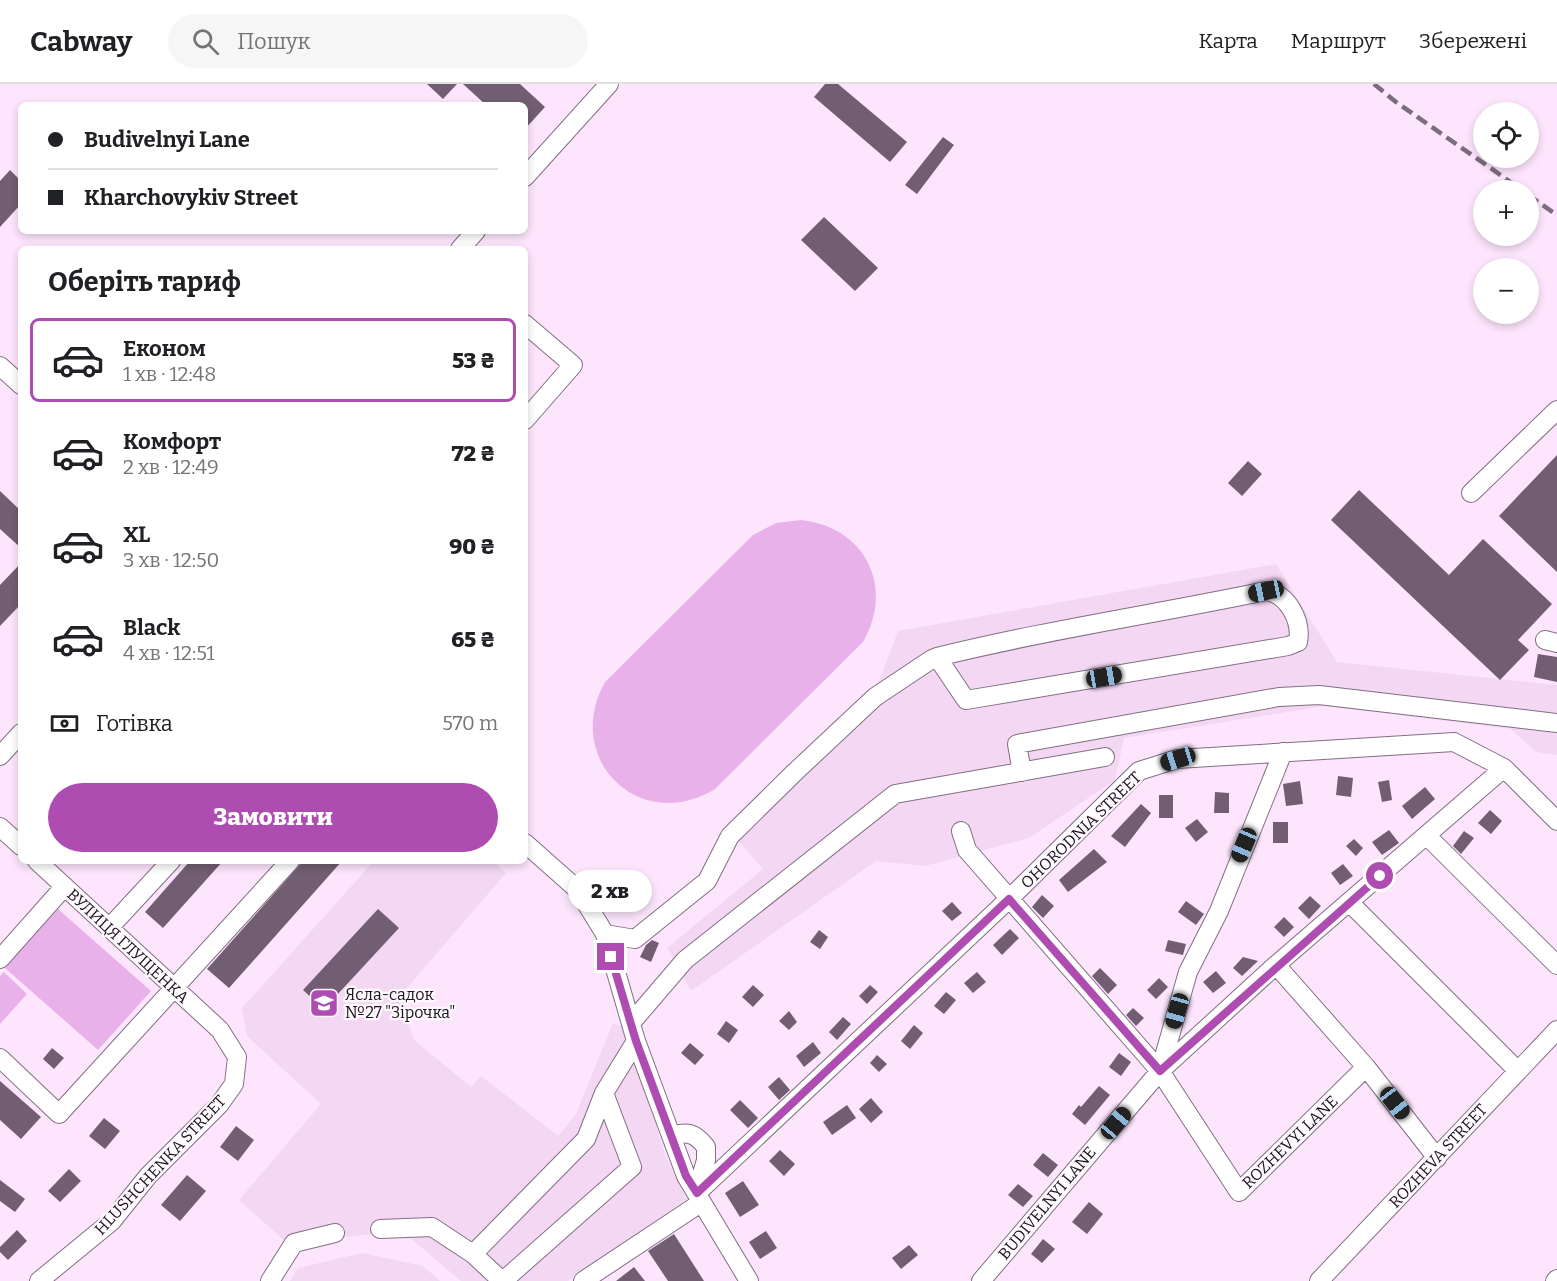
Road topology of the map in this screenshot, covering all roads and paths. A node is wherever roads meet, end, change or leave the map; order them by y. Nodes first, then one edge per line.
1 (597, 88) edge
2 (528, 173) edge
3 (473, 234) edge
4 (463, 246) edge
5 (528, 327) edge
6 (0, 366) edge
7 (18, 382) edge
8 (1557, 410) edge
9 (528, 417) edge
10 (1471, 493) dead end
11 (938, 657) junction
12 (1557, 723) edge
13 (18, 736) edge
14 (1283, 752) junction
15 (0, 756) edge
16 (1105, 757) dead end
17 (1504, 768) junction
18 (1022, 772) junction
19 (1557, 820) edge
20 (0, 827) edge
21 (961, 831) dead end
22 (1426, 836) junction
23 (18, 843) edge
24 (528, 846) edge
25 (40, 864) edge
26 (168, 864) edge
27 (287, 864) edge
28 (64, 887) junction
29 (1009, 899) junction
30 (1349, 902) junction
31 (109, 928) junction
32 (605, 934) junction
33 (0, 959) edge
34 (1276, 965) junction
35 (1557, 965) edge
36 (174, 989) junction
37 (631, 1023) junction
38 (1557, 1030) edge
39 (636, 1041) junction
40 (0, 1058) edge
41 (1366, 1067) junction
42 (1160, 1071) junction
43 (1518, 1071) junction
44 (604, 1093) junction
45 (671, 1136) junction
46 (1437, 1158) junction
47 (699, 1197) junction
48 (380, 1229) dead end
49 (335, 1233) dead end
50 (473, 1254) junction
51 (39, 1281) edge
52 (270, 1281) edge
53 (503, 1281) edge
54 (583, 1281) edge
55 (749, 1281) edge
56 (981, 1281) edge
57 (1319, 1281) edge

1 - 2 street
3 - 4 street
5 - 9 street
6 - 7 street
8 - 10 street
11 - 11 street
11 - 32 street
12 - 18 street
13 - 15 street
14 - 17 street, OHORODNIA STREET
14 - 29 street, OHORODNIA STREET
14 - 42 street, BUDIVELNYI LANE
16 - 18 street
17 - 19 street, OHORODNIA STREET
17 - 22 street, BUDIVELNYI LANE
18 - 37 street
20 - 23 street
21 - 29 street
22 - 30 street, BUDIVELNYI LANE
22 - 35 street
24 - 32 street
25 - 28 street, ВУЛИЦЯ ГЛУЩЕНКА
26 - 31 street
27 - 36 street
28 - 31 street, ВУЛИЦЯ ГЛУЩЕНКА
28 - 33 street
29 - 42 street
29 - 47 street, OHORODNIA STREET
30 - 34 street, BUDIVELNYI LANE
30 - 43 street
31 - 36 street, ВУЛИЦЯ ГЛУЩЕНКА
32 - 37 street
34 - 41 street
34 - 42 street, BUDIVELNYI LANE
36 - 40 street
36 - 51 street, ВУЛИЦЯ ГЛУЩЕНКА
37 - 39 street
38 - 43 street, ROZHEVA STREET
39 - 44 street
39 - 45 street
41 - 42 street, ROZHEVYI LANE
41 - 46 street
42 - 56 street, BUDIVELNYI LANE
43 - 46 street, ROZHEVA STREET
44 - 50 street
44 - 53 street
45 - 47 street
45 - 47 street
46 - 57 street, ROZHEVA STREET
47 - 54 street, OHORODNIA STREET
47 - 55 street
48 - 50 street
49 - 52 street
50 - 53 street

